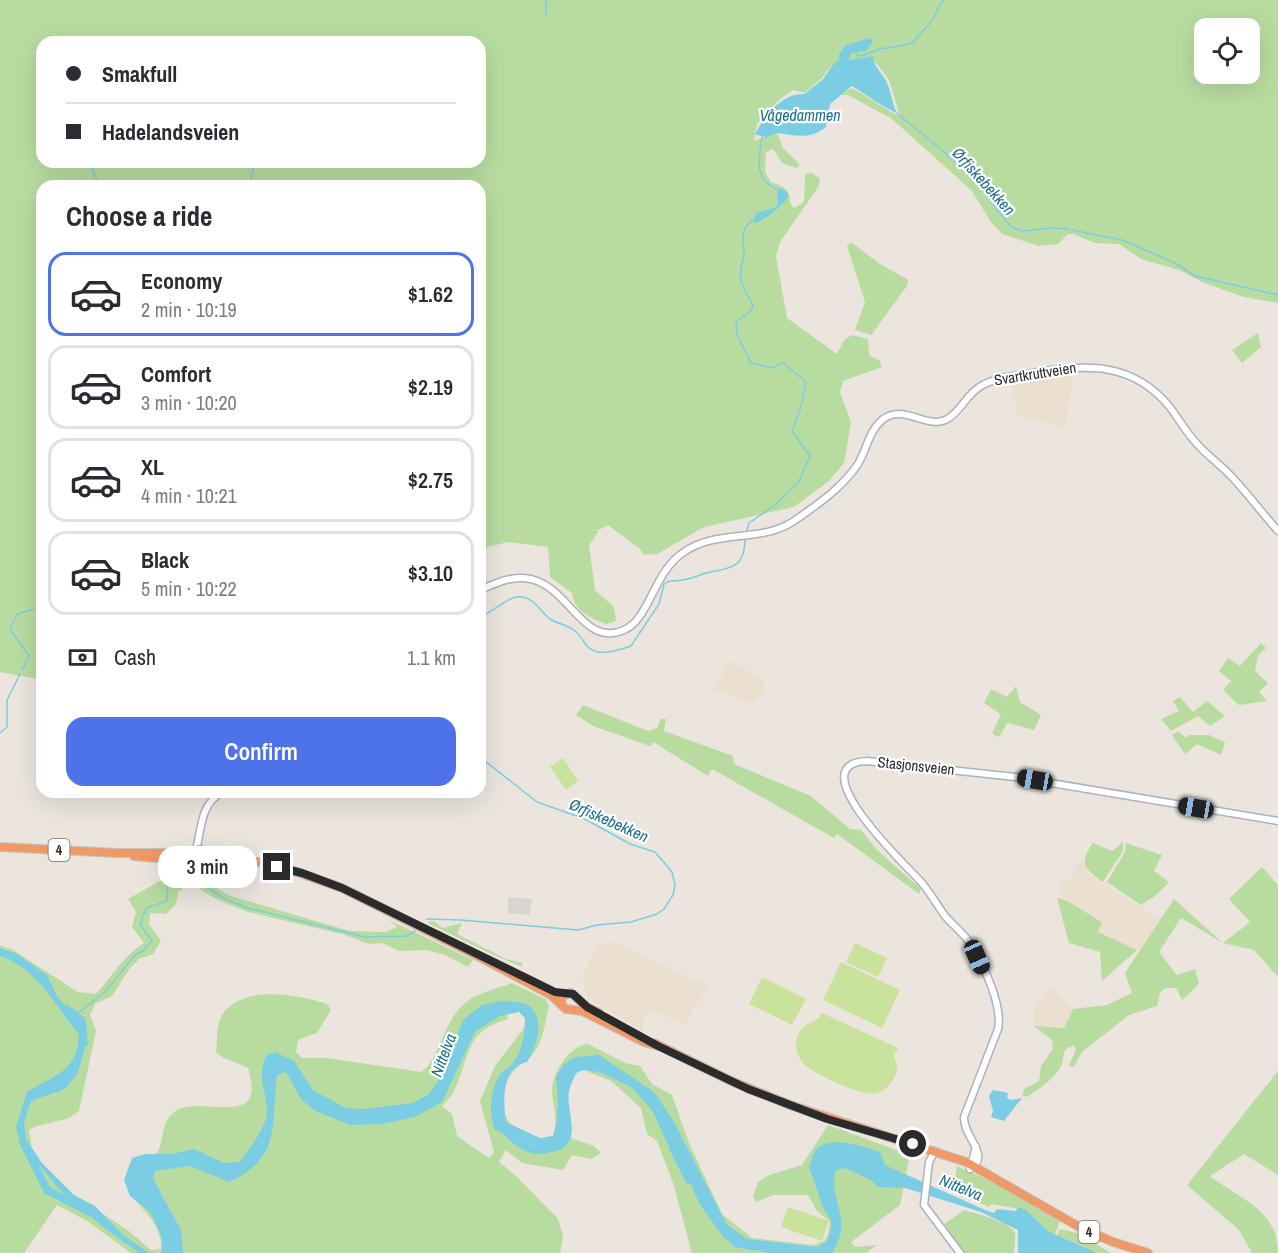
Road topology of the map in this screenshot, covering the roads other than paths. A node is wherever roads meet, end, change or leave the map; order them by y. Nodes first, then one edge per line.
1 (1278, 531) edge
2 (486, 588) edge
3 (215, 798) edge
4 (1278, 821) edge
5 (0, 847) edge
6 (200, 851) junction
7 (118, 853) junction
8 (192, 863) junction
9 (206, 863) junction
10 (277, 867) junction
11 (472, 953) junction
12 (565, 994) junction
13 (576, 998) junction
14 (561, 1004) junction
15 (573, 1008) junction
16 (658, 1046) junction
17 (934, 1154) junction
18 (972, 1167) junction
19 (960, 1253) edge
20 (1148, 1253) edge

1 - 2 street, Svartkruttveien
3 - 6 street
4 - 18 street, Stasjonsveien
5 - 7 highway, 4
6 - 7 highway, 4
6 - 8 highway
6 - 9 highway
6 - 10 highway, 4
7 - 8 highway, 4
8 - 9 highway, 4
9 - 10 highway, 4
10 - 11 highway, 4
11 - 12 highway, 4
11 - 14 highway, 4
12 - 13 highway, 4
12 - 14 highway
13 - 15 highway
13 - 16 highway, 4
14 - 15 highway, 4
15 - 16 highway, 4
16 - 17 highway, 4
17 - 18 highway, 4
17 - 19 street
18 - 20 highway, 4

